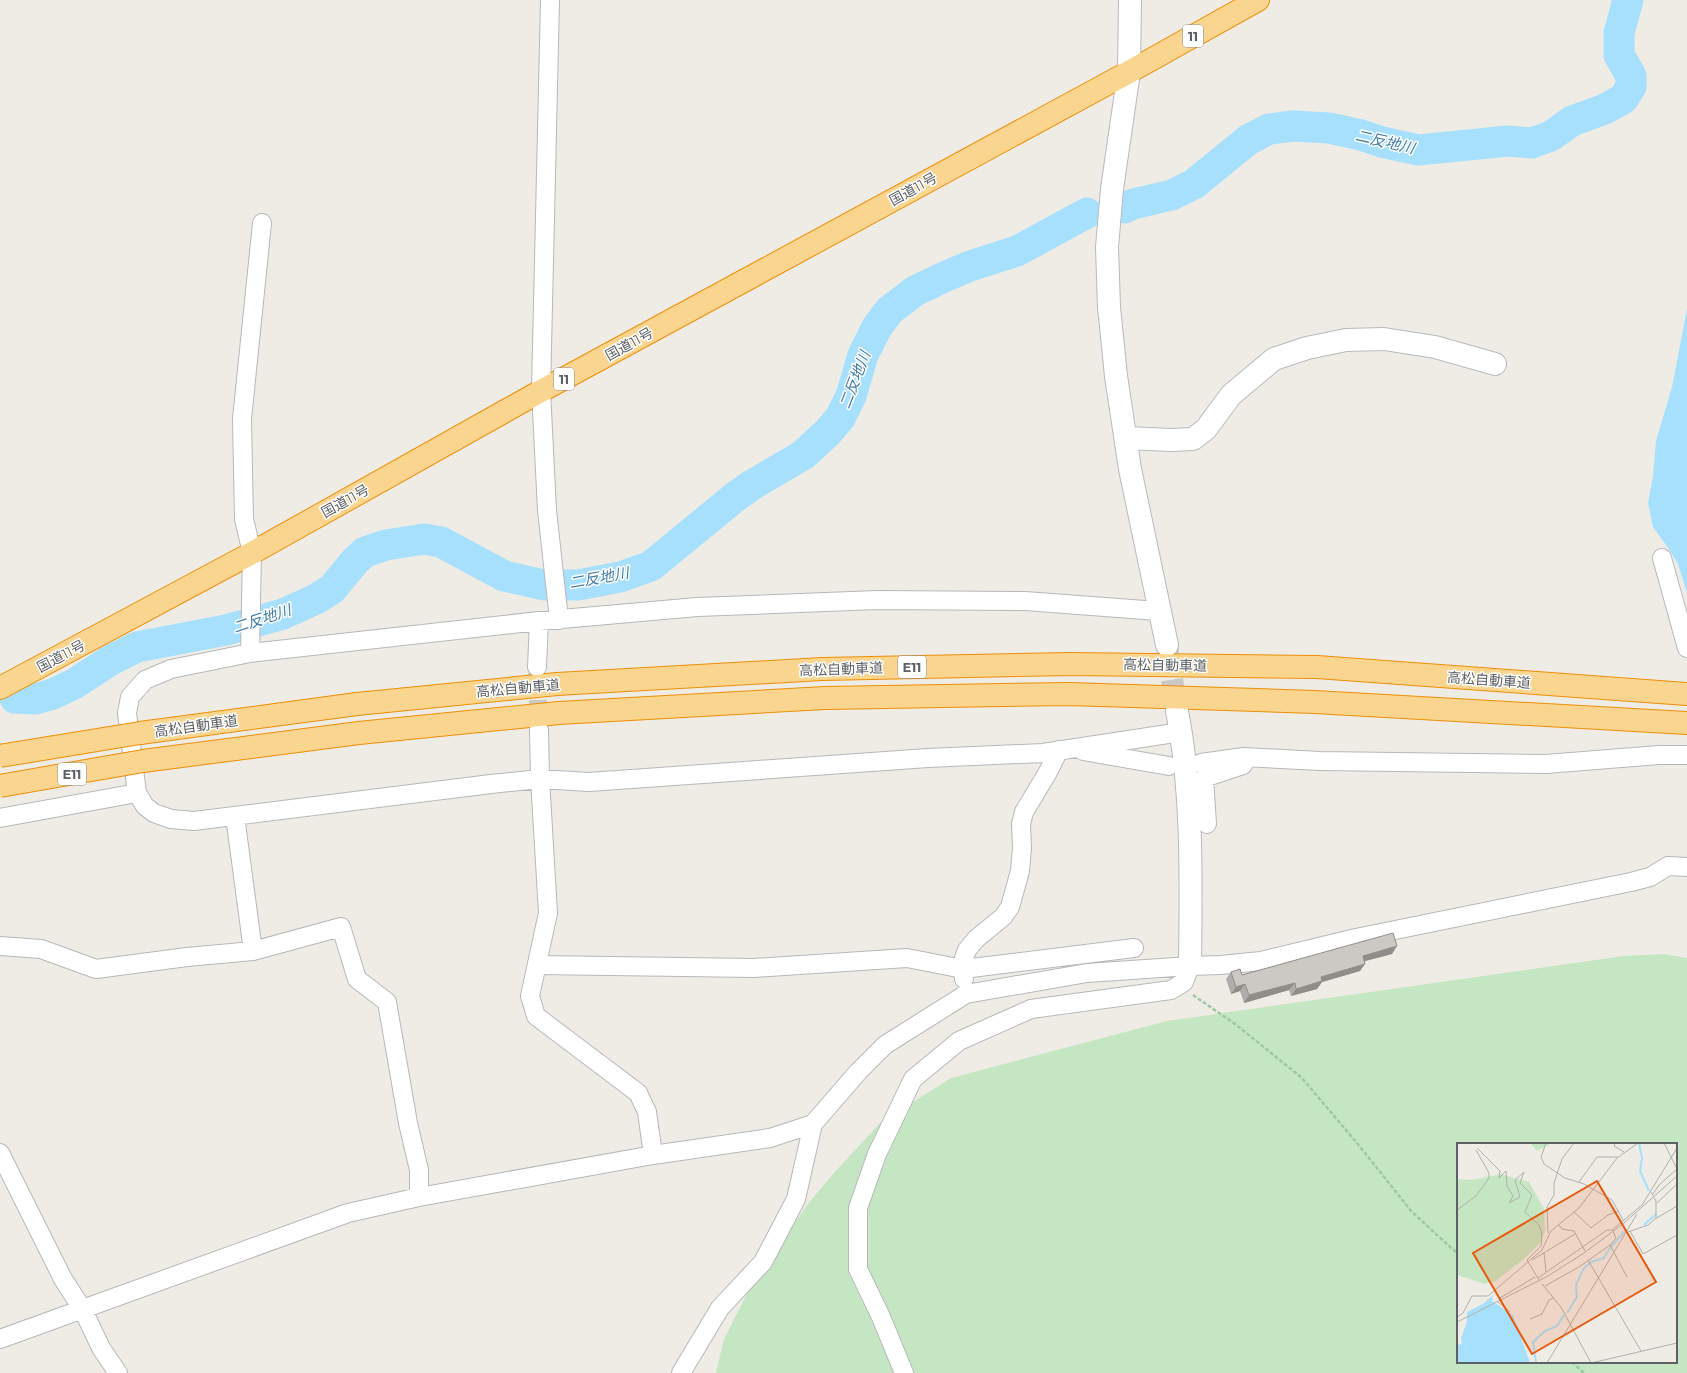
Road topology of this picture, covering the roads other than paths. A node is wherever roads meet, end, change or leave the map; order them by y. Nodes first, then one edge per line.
1 (550, 0) edge
2 (1130, 0) edge
3 (1258, 0) edge
4 (1128, 72) junction
5 (262, 223) dead end
6 (1495, 364) dead end
7 (541, 391) junction
8 (1126, 438) junction
9 (252, 553) junction
10 (1662, 558) dead end
11 (1158, 611) junction
12 (559, 620) junction
13 (538, 621) junction
14 (1167, 645) tunnel mouth
15 (1687, 648) edge
16 (250, 653) junction
17 (537, 668) tunnel mouth
18 (3, 684) edge
19 (1687, 694) edge
20 (1177, 710) tunnel mouth
21 (1687, 722) edge
22 (539, 730) tunnel mouth
23 (1181, 732) junction
24 (1063, 750) junction
25 (1687, 755) edge
26 (0, 756) edge
27 (1256, 758) junction
28 (1201, 762) dead end
29 (1169, 766) dead end
30 (540, 779) junction
31 (0, 786) edge
32 (137, 793) junction
33 (235, 816) junction
34 (0, 818) edge
35 (1207, 824) dead end
36 (1687, 866) edge
37 (0, 946) edge
38 (1134, 948) dead end
39 (253, 951) junction
40 (537, 964) junction
41 (1190, 966) junction
42 (963, 969) junction
43 (966, 994) junction
44 (813, 1124) junction
45 (0, 1153) edge
46 (653, 1155) junction
47 (419, 1197) junction
48 (83, 1310) junction
49 (0, 1339) edge
50 (118, 1373) edge
51 (681, 1373) edge
52 (904, 1373) edge

1 - 7 street
2 - 4 street
3 - 4 highway, 国道11号 / 11
4 - 7 highway, 国道11号 / 11
4 - 8 street
5 - 9 street
6 - 8 street
7 - 9 highway, 国道11号 / 11
7 - 12 street
8 - 11 street
9 - 16 street
9 - 18 highway, 国道11号 / 11
10 - 15 street
11 - 12 street
11 - 14 street
12 - 13 street
13 - 16 street
13 - 17 street
16 - 32 street
19 - 26 highway, 高松自動車道 / E11, bridge
20 - 23 street
21 - 31 highway, 高松自動車道 / E11, bridge
22 - 30 street
23 - 24 street
23 - 41 street
24 - 29 street
24 - 30 street
24 - 42 street
25 - 27 street
27 - 28 street
27 - 35 street
30 - 33 street
30 - 40 street
32 - 33 street
32 - 34 street
33 - 39 street
36 - 41 street
37 - 39 street
38 - 42 street
39 - 47 street
40 - 42 street
40 - 46 street
41 - 43 street
41 - 52 street
42 - 43 street
43 - 44 street
44 - 46 street
44 - 51 street
45 - 48 street
46 - 47 street
47 - 48 street
48 - 49 street
48 - 50 street

